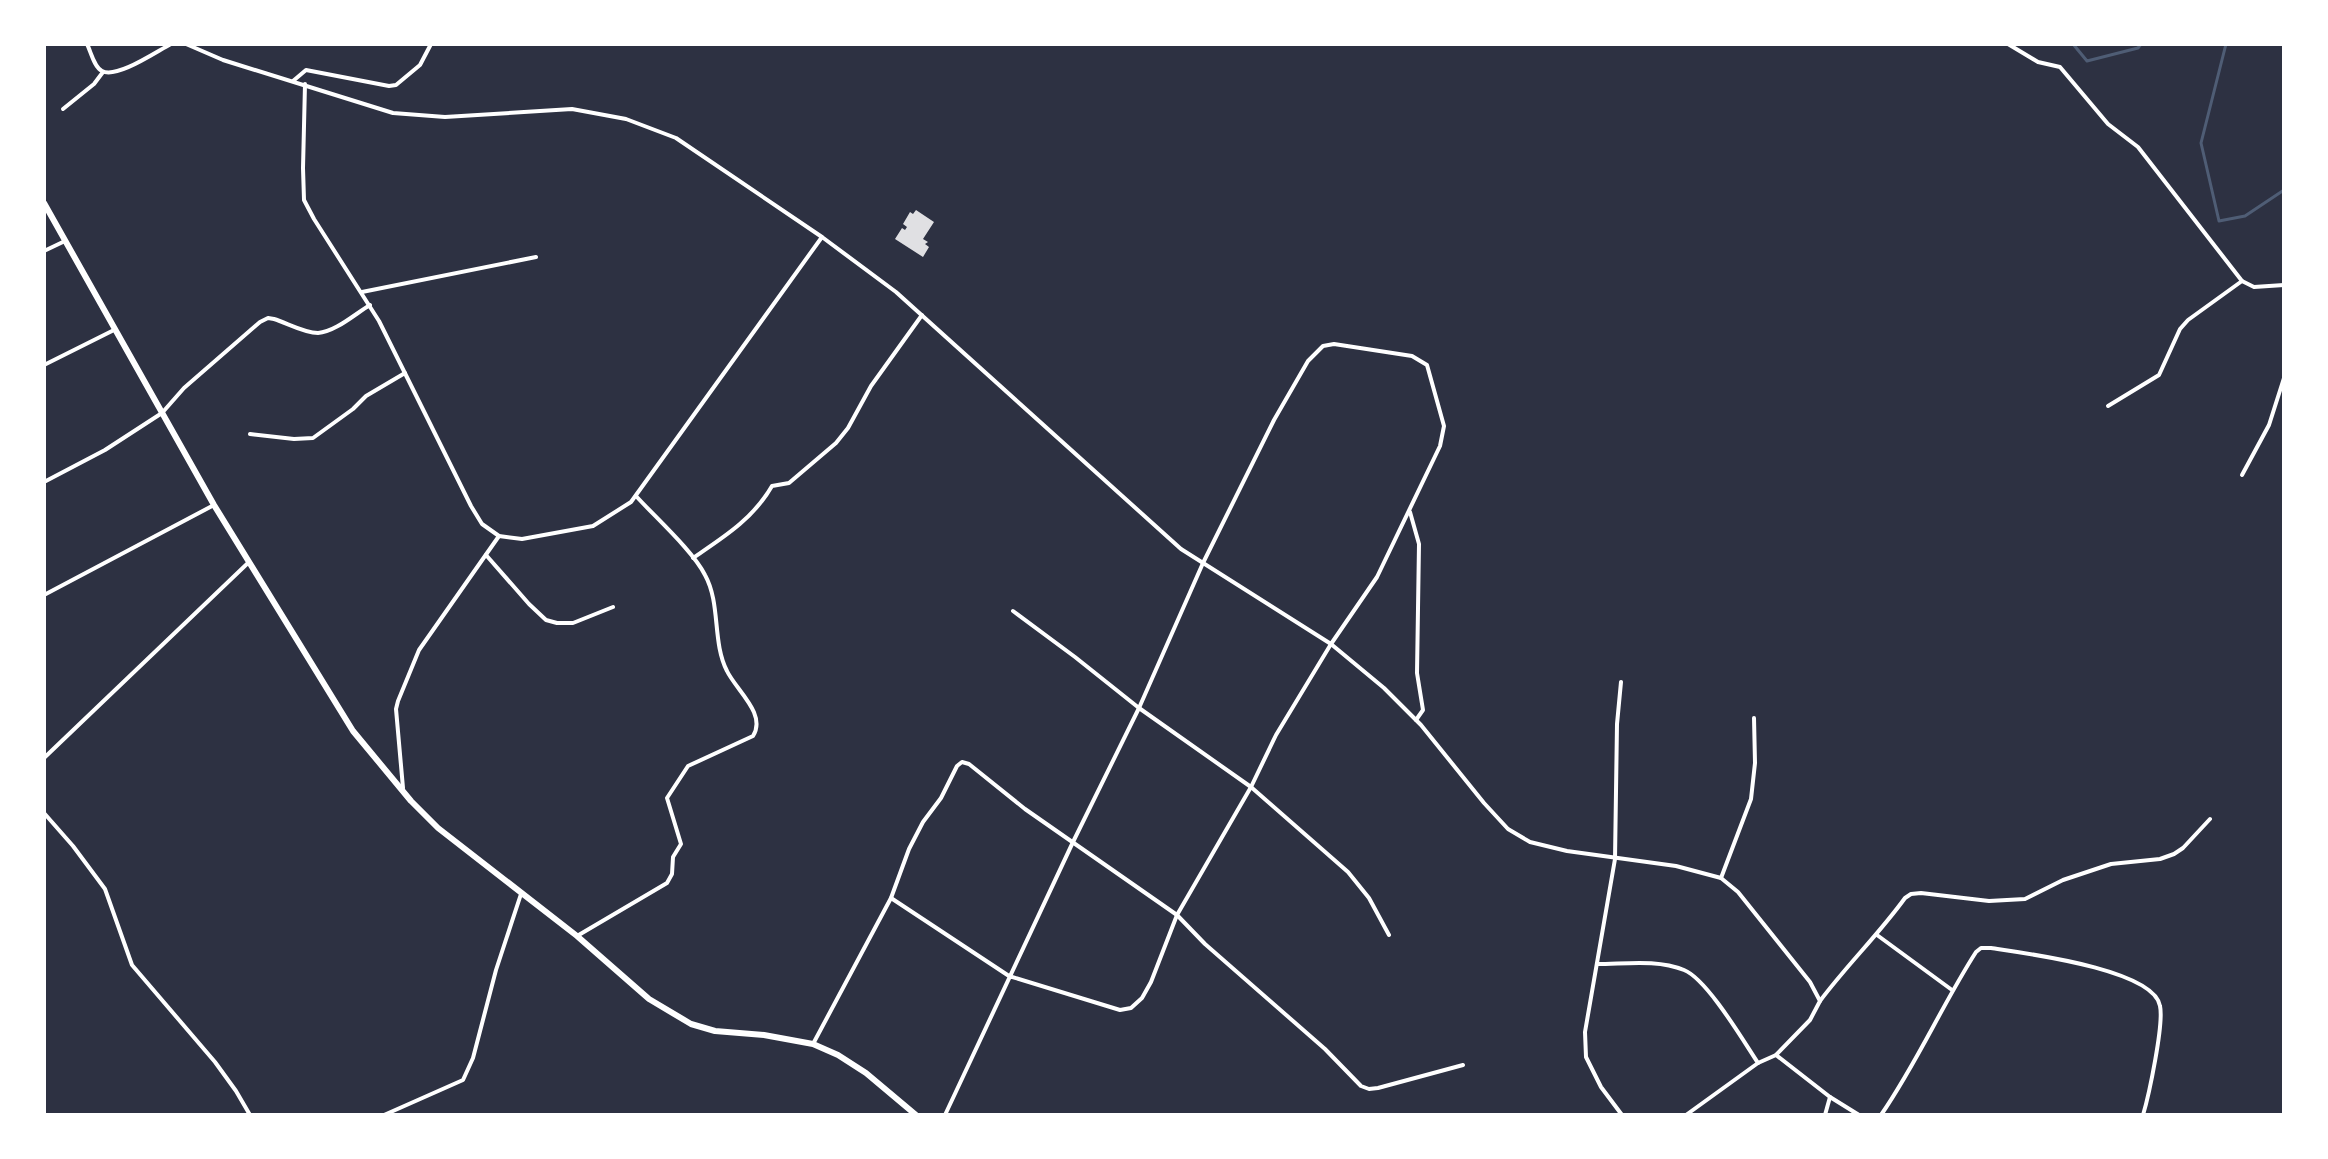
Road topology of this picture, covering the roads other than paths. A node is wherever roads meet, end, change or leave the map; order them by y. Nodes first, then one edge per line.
1 (87, 44) edge
2 (171, 44) edge
3 (186, 44) edge
4 (431, 44) edge
5 (2008, 44) edge
6 (103, 72) junction
7 (293, 81) junction
8 (305, 84) junction
9 (63, 109) dead end
10 (44, 203) edge
11 (822, 237) junction
12 (65, 241) junction
13 (44, 251) edge
14 (536, 257) dead end
15 (2242, 281) junction
16 (2284, 285) edge
17 (362, 292) junction
18 (370, 305) junction
19 (922, 315) junction
20 (114, 330) junction
21 (44, 365) edge
22 (405, 373) junction
23 (2284, 378) edge
24 (2108, 406) dead end
25 (162, 413) junction
26 (250, 434) dead end
27 (2242, 475) dead end
28 (44, 482) edge
29 (636, 496) junction
30 (214, 505) junction
31 (1410, 509) junction
32 (499, 536) junction
33 (486, 555) junction
34 (693, 558) junction
35 (249, 562) junction
36 (1203, 563) junction
37 (44, 595) edge
38 (613, 607) dead end
39 (1013, 611) dead end
40 (1331, 644) junction
41 (1621, 682) dead end
42 (1139, 708) junction
43 (1754, 718) dead end
44 (1416, 720) junction
45 (44, 758) edge
46 (1251, 787) junction
47 (403, 793) junction
48 (44, 813) edge
49 (2210, 819) dead end
50 (1073, 842) junction
51 (1615, 859) junction
52 (1721, 878) junction
53 (521, 894) junction
54 (891, 898) junction
55 (1177, 915) junction
56 (1389, 935) dead end
57 (1877, 935) junction
58 (577, 936) junction
59 (1597, 964) junction
60 (1009, 976) junction
61 (1952, 990) junction
62 (1820, 1001) junction
63 (813, 1044) junction
64 (1776, 1055) junction
65 (1758, 1063) junction
66 (1463, 1065) dead end
67 (1830, 1097) junction
68 (250, 1115) edge
69 (384, 1115) edge
70 (916, 1115) edge
71 (945, 1115) edge
72 (1622, 1115) edge
73 (1686, 1115) edge
74 (1825, 1115) edge
75 (1859, 1115) edge
76 (1881, 1115) edge
77 (2143, 1115) edge

1 - 6 street
2 - 6 street
3 - 7 street
4 - 7 street
5 - 15 street
6 - 9 street
7 - 8 street
8 - 11 street
8 - 17 street
10 - 12 main road
11 - 19 street
11 - 29 street
12 - 13 street
12 - 20 main road
14 - 17 street
15 - 16 street
15 - 24 street
17 - 18 street
18 - 22 street
18 - 25 street
19 - 34 street
19 - 36 street
20 - 21 street
20 - 25 main road
22 - 26 street
22 - 32 street
23 - 27 street
25 - 28 street
25 - 30 main road
29 - 32 street
29 - 34 street
30 - 35 main road
30 - 37 street
31 - 36 street
31 - 40 street
31 - 44 street
32 - 33 street
33 - 38 street
33 - 47 street
34 - 58 street
35 - 45 street
35 - 47 main road
36 - 40 street
36 - 42 street
39 - 42 street
40 - 44 street
40 - 46 street
41 - 51 street
42 - 46 street
42 - 50 street
43 - 52 street
44 - 51 street
46 - 55 street
46 - 56 street
47 - 53 main road
48 - 68 street
49 - 57 street
50 - 54 street
50 - 55 street
50 - 60 street
51 - 52 street
51 - 59 street
52 - 62 street
53 - 58 main road
53 - 69 street
54 - 60 street
54 - 63 street
55 - 60 street
55 - 66 street
57 - 61 street
57 - 62 street
58 - 63 main road
59 - 65 street
59 - 72 street
60 - 71 street
61 - 76 street
61 - 77 street
62 - 64 street
63 - 70 main road
64 - 65 street
64 - 67 street
65 - 73 street
67 - 74 street
67 - 75 street

